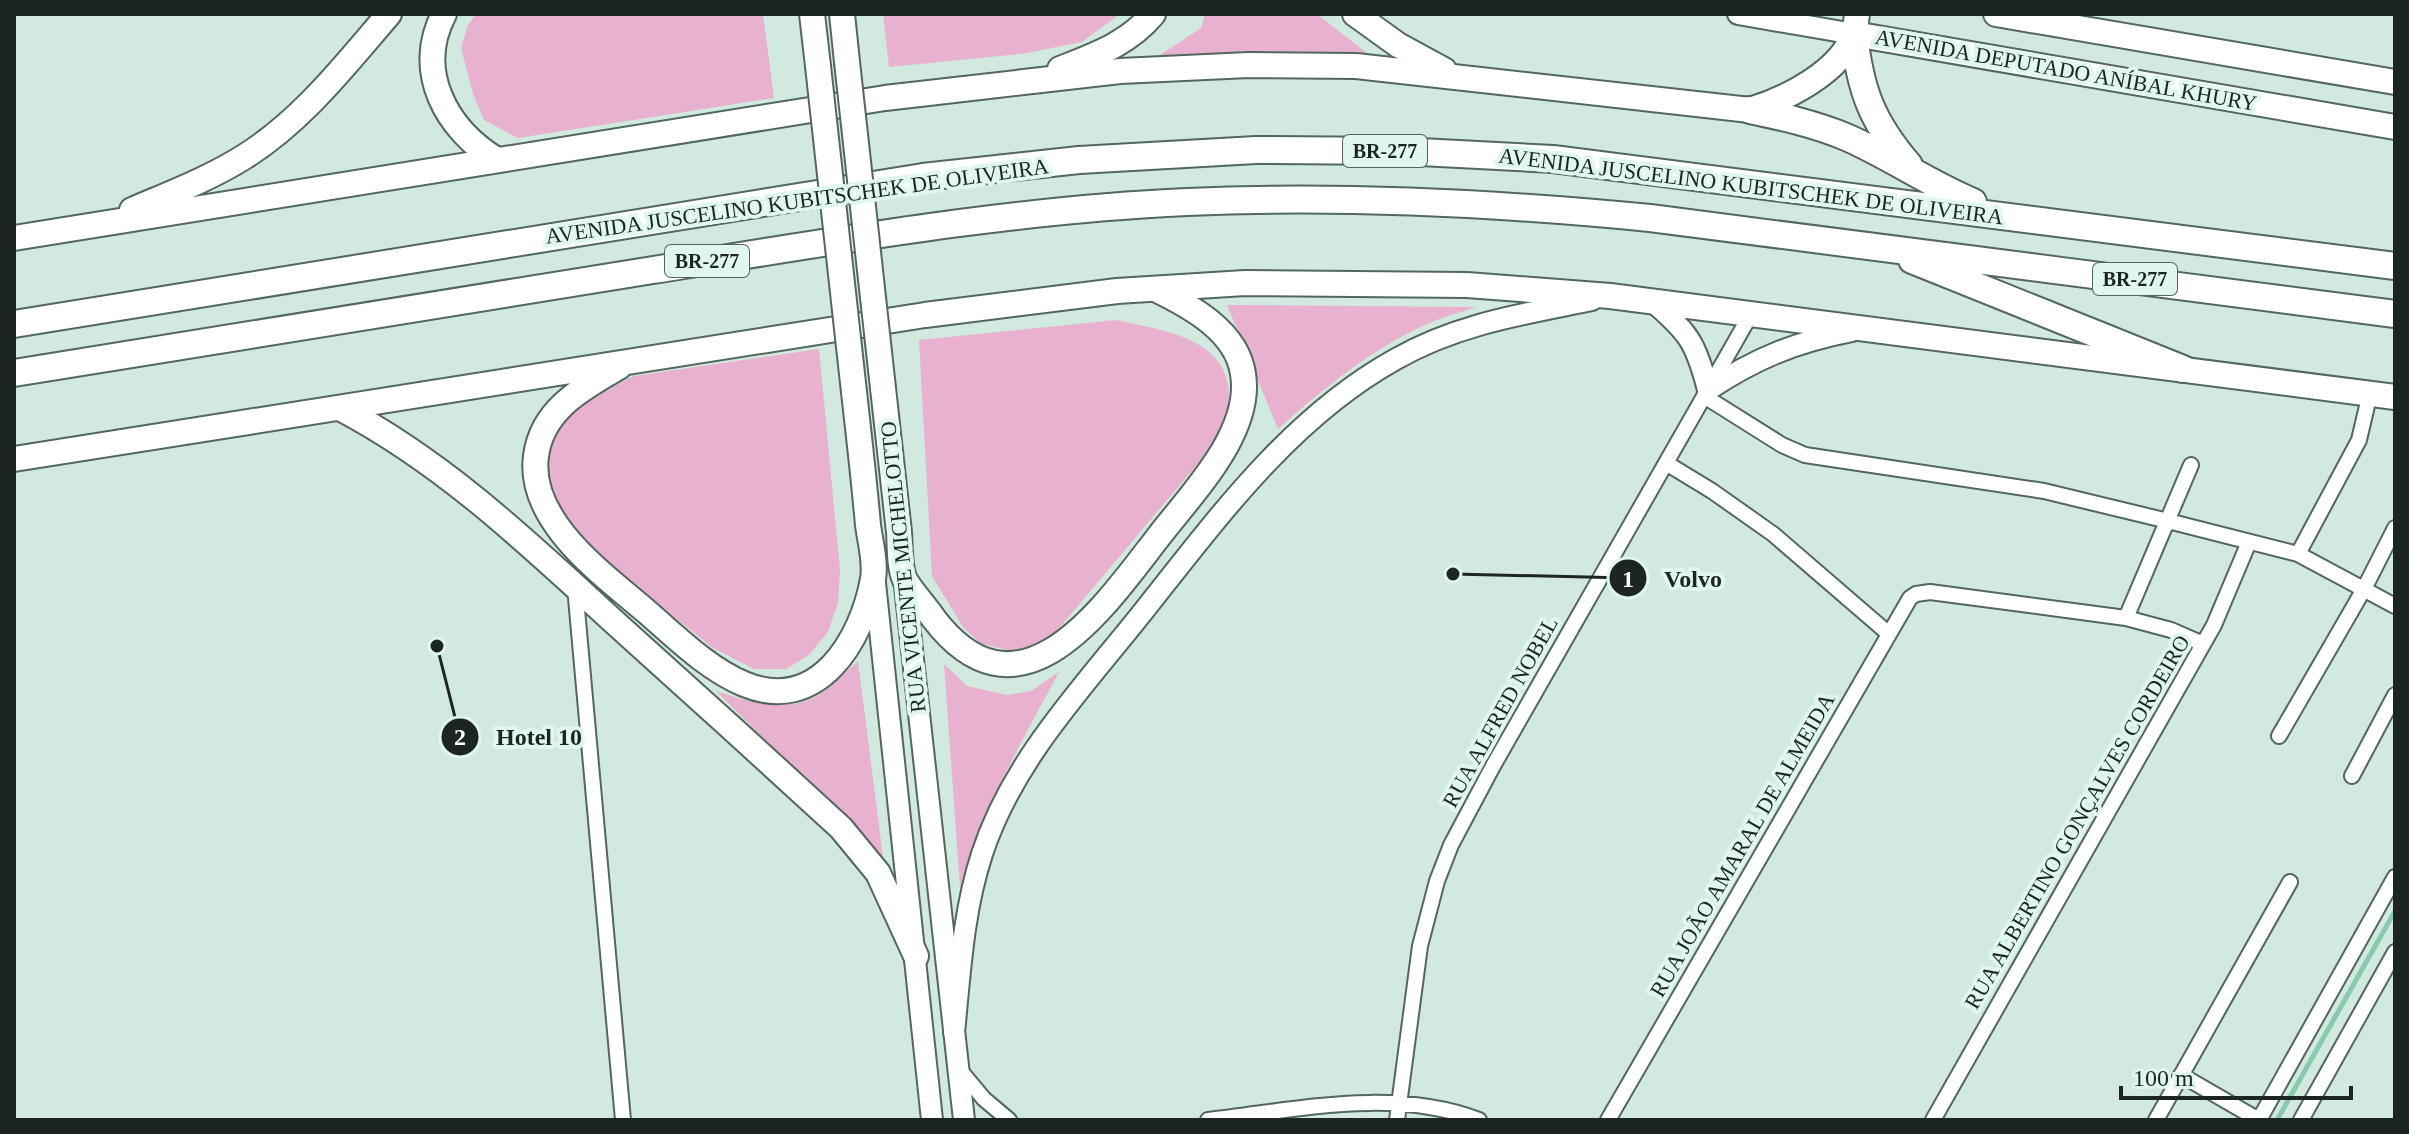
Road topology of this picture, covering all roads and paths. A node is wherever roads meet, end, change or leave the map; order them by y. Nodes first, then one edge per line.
1 (389, 14) edge
2 (444, 14) edge
3 (812, 14) edge
4 (842, 14) edge
5 (1153, 14) edge
6 (1355, 14) edge
7 (1738, 14) edge
8 (1996, 14) edge
9 (1855, 24) edge
10 (1457, 77) junction
11 (1034, 79) junction
12 (2395, 82) edge
13 (1750, 110) junction
14 (2395, 127) edge
15 (462, 131) junction
16 (497, 160) junction
17 (443, 169) junction
18 (1940, 189) junction
19 (2010, 217) junction
20 (100, 224) junction
21 (14, 238) edge
22 (1876, 245) junction
23 (2395, 266) edge
24 (1153, 288) junction
25 (1610, 296) junction
26 (1653, 302) junction
27 (1751, 314) junction
28 (2395, 314) edge
29 (14, 324) edge
30 (1863, 329) junction
31 (632, 359) junction
32 (2183, 369) junction
33 (14, 373) edge
34 (1706, 393) junction
35 (2370, 393) junction
36 (2395, 397) edge
37 (340, 408) junction
38 (14, 459) edge
39 (1666, 463) junction
40 (2191, 465) dead end
41 (2168, 521) junction
42 (2395, 528) edge
43 (2249, 542) junction
44 (2298, 554) junction
45 (874, 576) junction
46 (904, 578) junction
47 (575, 585) junction
48 (2364, 589) junction
49 (2395, 606) edge
50 (2126, 618) junction
51 (1889, 634) junction
52 (2203, 644) junction
53 (2395, 695) edge
54 (2279, 736) dead end
55 (2352, 776) dead end
56 (2395, 877) edge
57 (2290, 882) dead end
58 (2395, 952) edge
59 (916, 956) junction
60 (2391, 970) edge
61 (954, 1033) junction
62 (958, 1068) junction
63 (2181, 1075) junction
64 (1399, 1101) junction
65 (623, 1120) edge
66 (932, 1120) edge
67 (964, 1120) edge
68 (1009, 1120) edge
69 (1208, 1120) edge
70 (1397, 1120) edge
71 (1479, 1120) edge
72 (1608, 1120) edge
73 (1933, 1120) edge
74 (2156, 1120) edge
75 (2259, 1120) edge
76 (2301, 1120) edge

1 - 20 main road
2 - 15 main road
3 - 45 main road, RUA VICENTE MICHELOTTO, bridge
4 - 46 main road, RUA VICENTE MICHELOTTO, bridge
5 - 11 main road
6 - 10 main road
7 - 9 main road, AVENIDA DEPUTADO ANÍBAL KHURY
8 - 12 main road, AVENIDA DEPUTADO ANÍBAL KHURY
9 - 13 main road
9 - 14 main road, AVENIDA DEPUTADO ANÍBAL KHURY
9 - 18 highway
10 - 11 main road
10 - 13 main road
11 - 16 main road
13 - 18 highway
15 - 16 main road
15 - 17 main road
16 - 17 main road
17 - 20 main road
18 - 19 highway
19 - 23 highway, AVENIDA JUSCELINO KUBITSCHEK DE OLIVEIRA / BR-277
19 - 29 highway, AVENIDA JUSCELINO KUBITSCHEK DE OLIVEIRA / BR-277
20 - 21 main road
22 - 28 highway, AVENIDA JUSCELINO KUBITSCHEK DE OLIVEIRA / BR-277
22 - 32 highway
22 - 33 highway, AVENIDA JUSCELINO KUBITSCHEK DE OLIVEIRA / BR-277
24 - 25 main road
24 - 31 main road
24 - 46 main road
25 - 26 main road
25 - 61 main road
26 - 27 main road
26 - 34 main road
27 - 30 main road
27 - 34 street, RUA ALFRED NOBEL
30 - 32 main road
30 - 34 main road
31 - 37 main road
31 - 45 main road
32 - 35 main road
34 - 39 street, RUA ALFRED NOBEL
34 - 41 street
35 - 36 main road
35 - 44 street
37 - 38 main road
37 - 47 main road
39 - 51 street
39 - 64 street, RUA ALFRED NOBEL
40 - 41 street
41 - 43 street
41 - 50 street
42 - 48 street
43 - 44 street
43 - 52 street, RUA ALBERTINO GONÇALVES CORDEIRO
44 - 48 street
45 - 59 main road, RUA VICENTE MICHELOTTO
46 - 61 main road, RUA VICENTE MICHELOTTO
47 - 59 main road
47 - 65 street
48 - 49 street
48 - 54 street
50 - 51 street, RUA JOÃO AMARAL DE ALMEIDA
50 - 52 street
51 - 72 street, RUA JOÃO AMARAL DE ALMEIDA
52 - 73 street, RUA ALBERTINO GONÇALVES CORDEIRO
53 - 55 street
56 - 75 street
57 - 63 street
58 - 60 street
59 - 66 main road, RUA VICENTE MICHELOTTO
60 - 76 street
61 - 62 main road, RUA VICENTE MICHELOTTO
62 - 67 main road, RUA VICENTE MICHELOTTO
62 - 68 street
63 - 74 street
63 - 75 street
64 - 69 street
64 - 70 street, RUA ALFRED NOBEL
64 - 71 street

